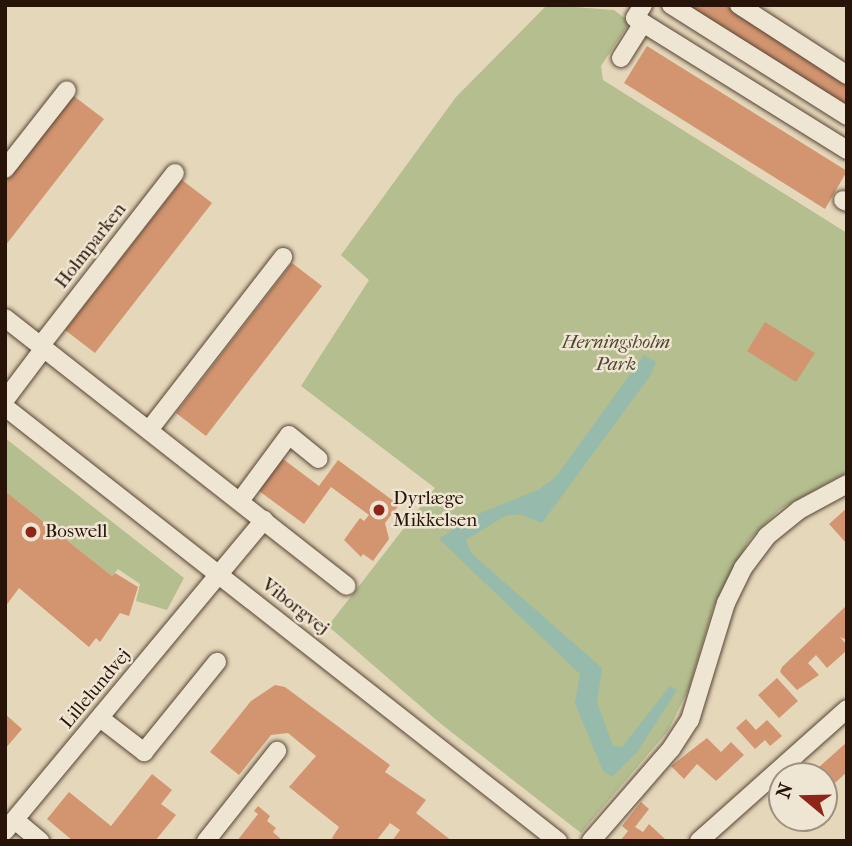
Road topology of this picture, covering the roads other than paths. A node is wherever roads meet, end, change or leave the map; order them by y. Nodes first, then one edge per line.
1 (671, 5) edge
2 (740, 5) edge
3 (643, 14) edge
4 (621, 58) dead end
5 (847, 75) edge
6 (67, 90) dead end
7 (847, 116) edge
8 (847, 150) edge
9 (5, 169) edge
10 (175, 173) dead end
11 (283, 257) dead end
12 (5, 318) edge
13 (42, 347) junction
14 (5, 400) edge
15 (5, 407) edge
16 (149, 430) junction
17 (319, 459) dead end
18 (847, 484) edge
19 (240, 501) junction
20 (264, 520) junction
21 (219, 574) junction
22 (347, 586) dead end
23 (217, 662) dead end
24 (847, 709) edge
25 (100, 718) junction
26 (277, 751) dead end
27 (10, 825) edge
28 (40, 841) edge
29 (206, 841) edge
30 (558, 841) edge
31 (591, 841) edge
32 (699, 841) edge

1 - 7 street
2 - 5 street
3 - 4 street
3 - 8 street
6 - 9 street
10 - 13 street, Holmparken
11 - 16 street
12 - 13 street
13 - 14 street, Holmparken
13 - 16 street
15 - 21 street, Viborgvej
16 - 19 street
17 - 19 street
18 - 31 street
19 - 20 street
20 - 21 street
20 - 22 street
21 - 25 street, Lillelundvej
21 - 30 street, Viborgvej
23 - 25 street
24 - 32 street
25 - 27 street, Lillelundvej
26 - 29 street
27 - 28 street

